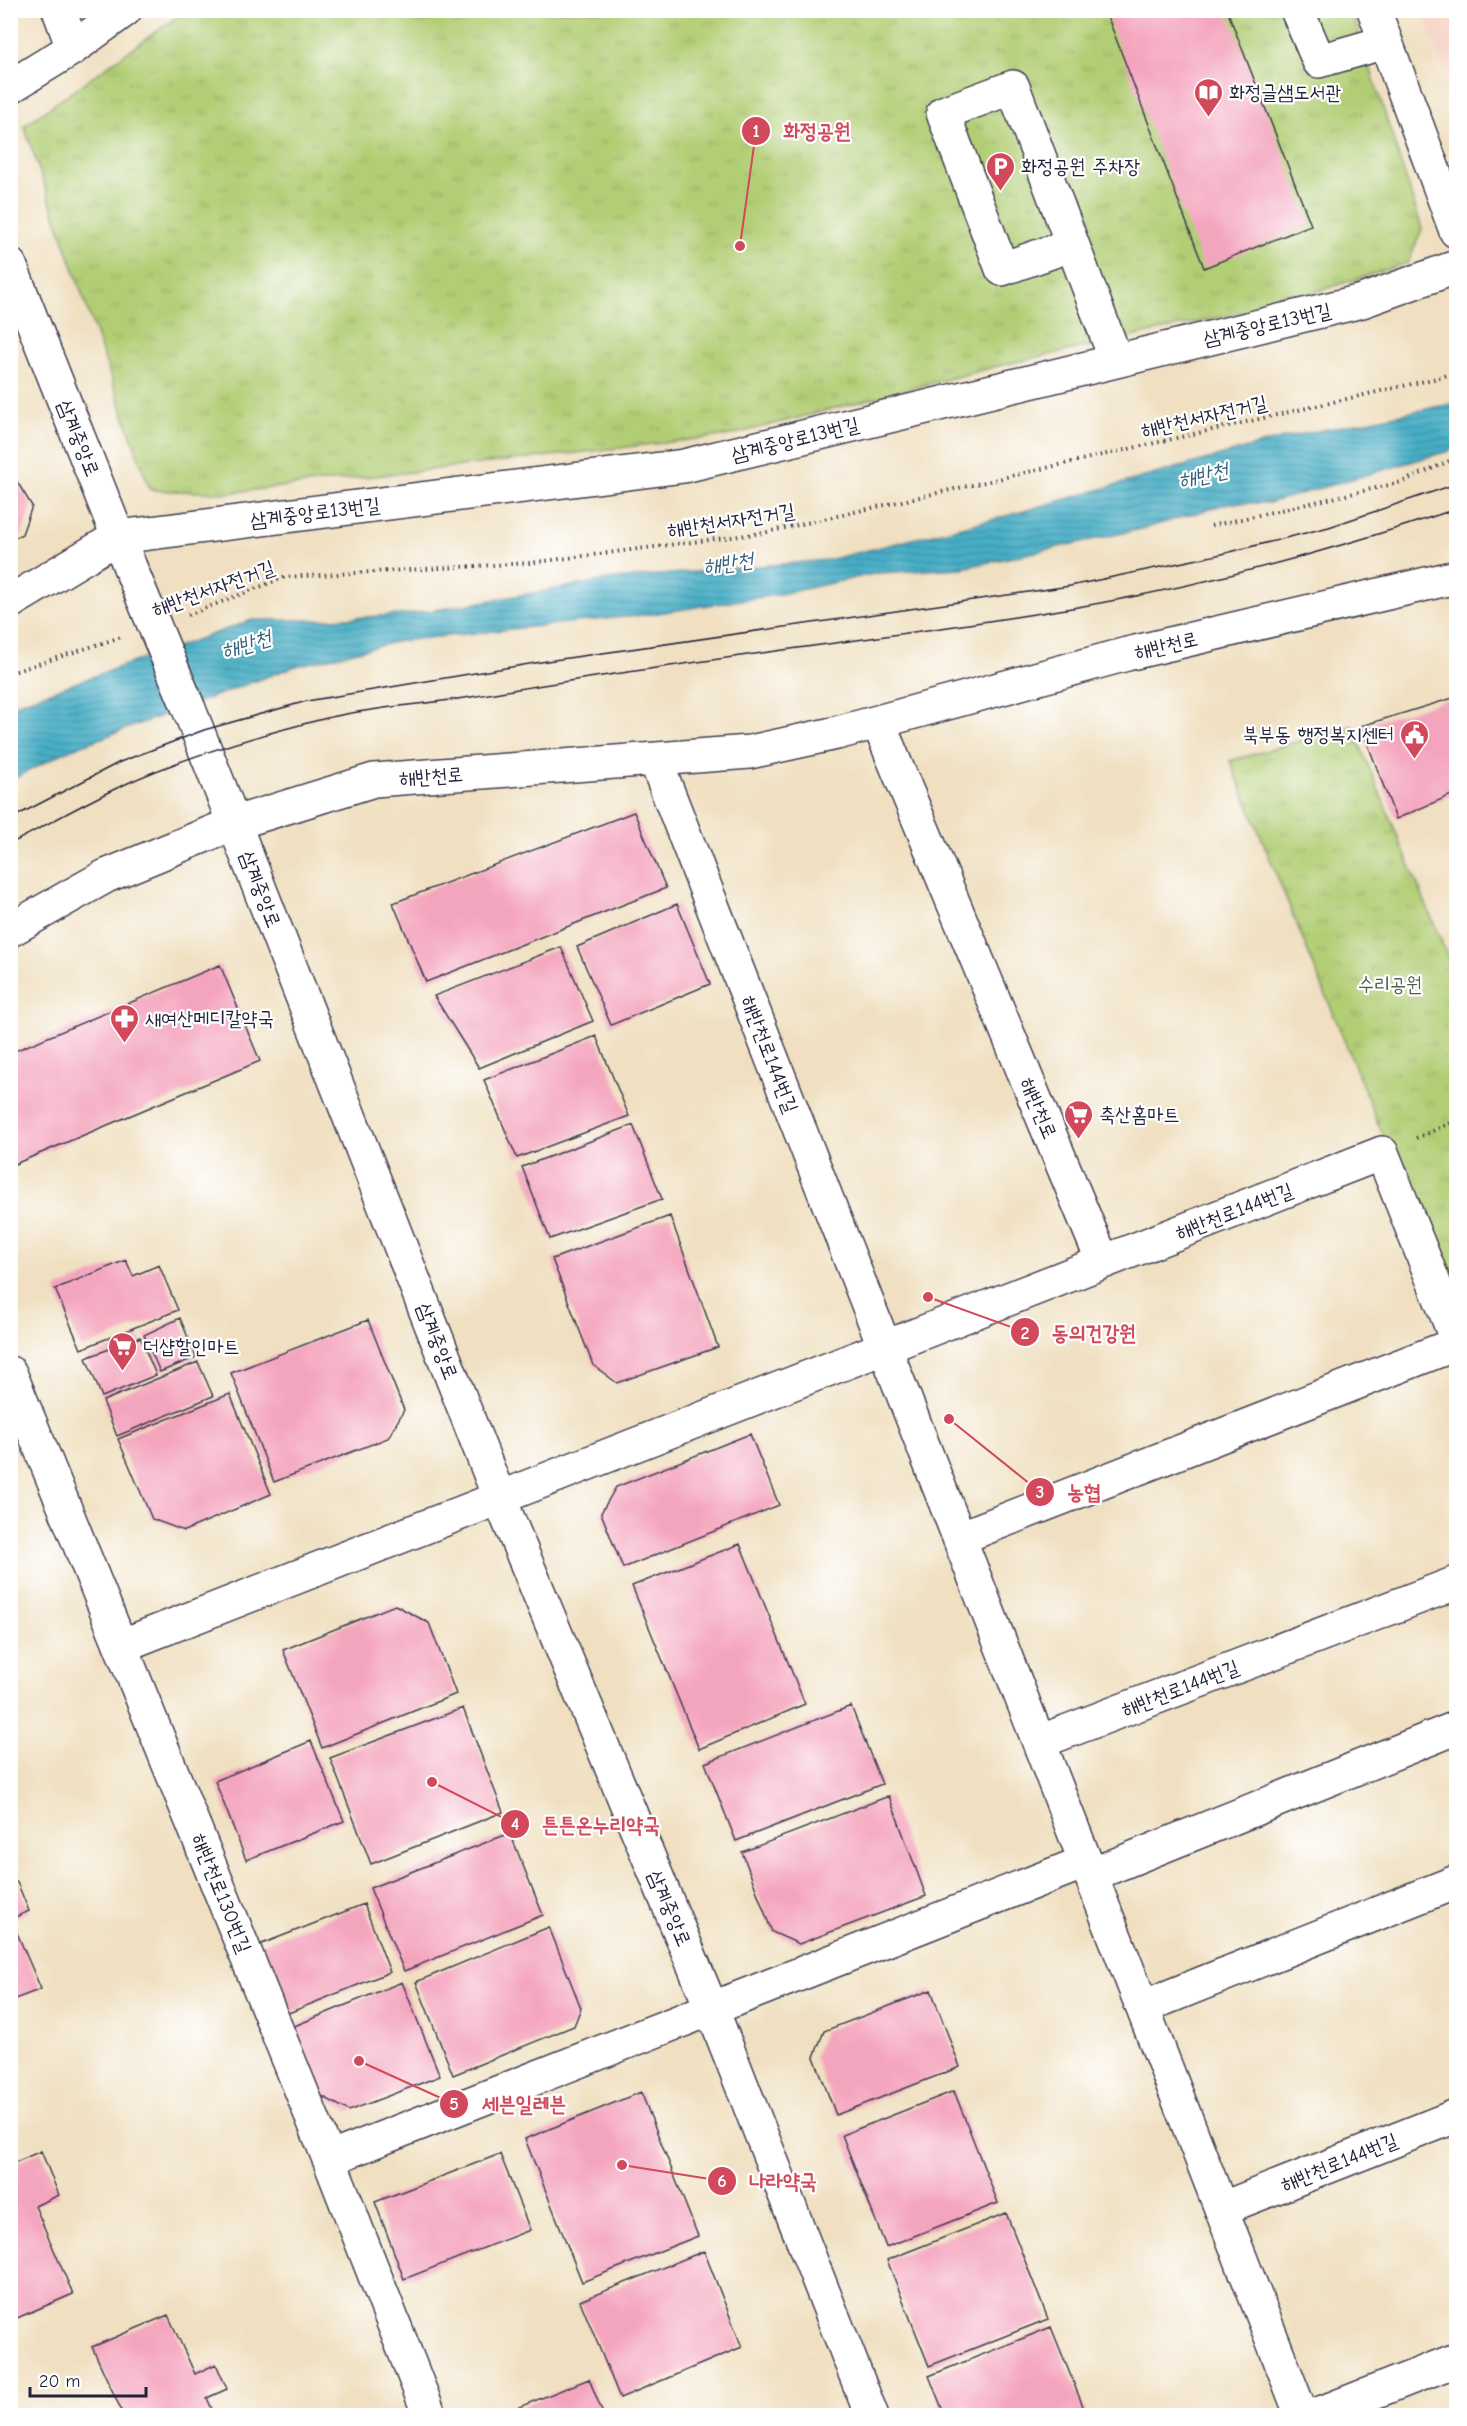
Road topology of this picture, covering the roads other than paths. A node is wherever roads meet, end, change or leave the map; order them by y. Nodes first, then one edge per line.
1 (59, 10) edge
2 (125, 10) edge
3 (1297, 10) edge
4 (1374, 10) edge
5 (1386, 42) junction
6 (73, 48) junction
7 (10, 87) edge
8 (1456, 231) edge
9 (1071, 245) junction
10 (10, 264) edge
11 (1456, 267) edge
12 (1116, 360) junction
13 (118, 537) junction
14 (1456, 577) edge
15 (10, 602) edge
16 (878, 722) junction
17 (655, 759) junction
18 (235, 823) junction
19 (10, 930) edge
20 (1102, 1262) junction
21 (1456, 1338) edge
22 (1456, 1344) edge
23 (885, 1349) junction
24 (10, 1373) edge
25 (499, 1497) junction
26 (959, 1538) junction
27 (1456, 1583) edge
28 (123, 1645) junction
29 (1456, 1728) edge
30 (1039, 1742) junction
31 (1088, 1868) junction
32 (1456, 1882) edge
33 (711, 2007) junction
34 (1143, 2007) junction
35 (1456, 2115) edge
36 (330, 2159) junction
37 (1221, 2209) junction
38 (1456, 2360) edge
39 (430, 2415) edge
40 (872, 2415) edge
41 (1302, 2415) edge
42 (1313, 2415) edge

1 - 6 street
2 - 6 street
3 - 5 street
4 - 5 street
5 - 8 street
6 - 7 street
9 - 9 street
9 - 12 street
10 - 13 street, 삼계중앙로
11 - 12 street, 삼계중앙로13번길
12 - 13 street, 삼계중앙로13번길
13 - 15 street
13 - 18 street, 삼계중앙로, bridge
14 - 16 street, 해반천로
16 - 17 street, 해반천로
16 - 20 street, 해반천로
17 - 18 street, 해반천로
17 - 23 street, 해반천로144번길
18 - 19 street, 해반천로
18 - 25 street, 삼계중앙로
20 - 21 street, 해반천로144번길
20 - 23 street, 해반천로144번길
22 - 26 street
23 - 25 street
23 - 26 street, 해반천로144번길
24 - 28 street, 해반천로130번길
25 - 28 street
25 - 33 street, 삼계중앙로
26 - 30 street, 해반천로144번길
27 - 30 street, 해반천로144번길
28 - 36 street, 해반천로130번길
29 - 31 street
30 - 31 street, 해반천로144번길
31 - 33 street
31 - 34 street, 해반천로144번길
32 - 34 street
33 - 36 street
33 - 40 street, 삼계중앙로
34 - 37 street, 해반천로144번길
35 - 37 street, 해반천로144번길
36 - 39 street, 해반천로130번길
37 - 41 street, 해반천로144번길
38 - 42 street

